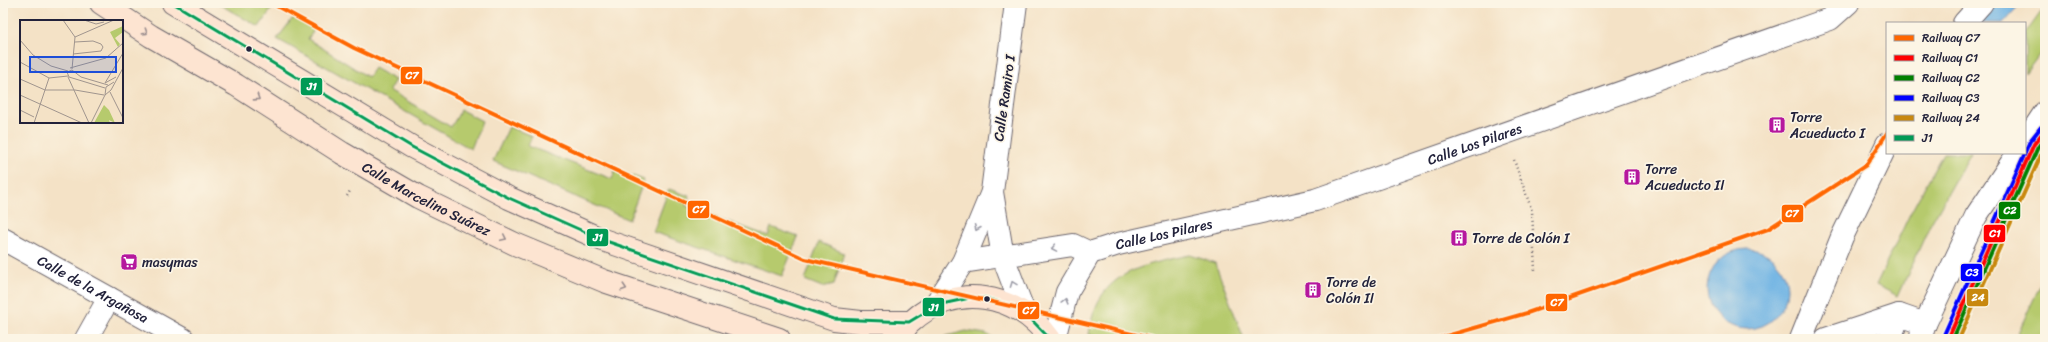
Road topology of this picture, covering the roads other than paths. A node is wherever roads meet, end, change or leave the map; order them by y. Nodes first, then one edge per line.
1 (101, 3) edge
2 (173, 3) edge
3 (1016, 3) edge
4 (1848, 3) edge
5 (1982, 3) edge
6 (1965, 22) edge
7 (2045, 112) edge
8 (2026, 140) edge
9 (1886, 146) edge
10 (2017, 154) edge
11 (992, 192) junction
12 (3, 239) edge
13 (1090, 253) junction
14 (1003, 257) junction
15 (963, 262) junction
16 (109, 298) junction
17 (935, 306) junction
18 (1024, 312) junction
19 (1898, 315) junction
20 (904, 330) edge
21 (1922, 331) edge
22 (86, 339) edge
23 (183, 339) edge
24 (779, 339) edge
25 (1050, 339) edge
26 (1055, 339) edge
27 (1801, 339) edge
28 (1826, 339) edge
29 (1890, 339) edge

1 -> 24 main road, Calle Marcelino Suárez
2 - 20 main road
3 - 11 street, Calle Ramiro I
4 - 13 street, Calle Los Pilares
5 - 6 street
7 - 8 street
9 - 27 street
10 - 21 street
11 - 14 street, Calle Ramiro I
11 -> 15 street, Calle Ramiro I
12 - 16 street, Calle de la Argañosa
13 -> 14 street
26 -> 13 street
14 - 15 street
18 -> 14 street, Calle Ramiro I
15 - 17 street, Calle Ramiro I
16 - 22 street
16 - 23 street, Calle de la Argañosa
17 - 18 main road
17 - 20 main road
18 - 25 main road
19 - 21 street
19 - 28 street
19 - 29 street

